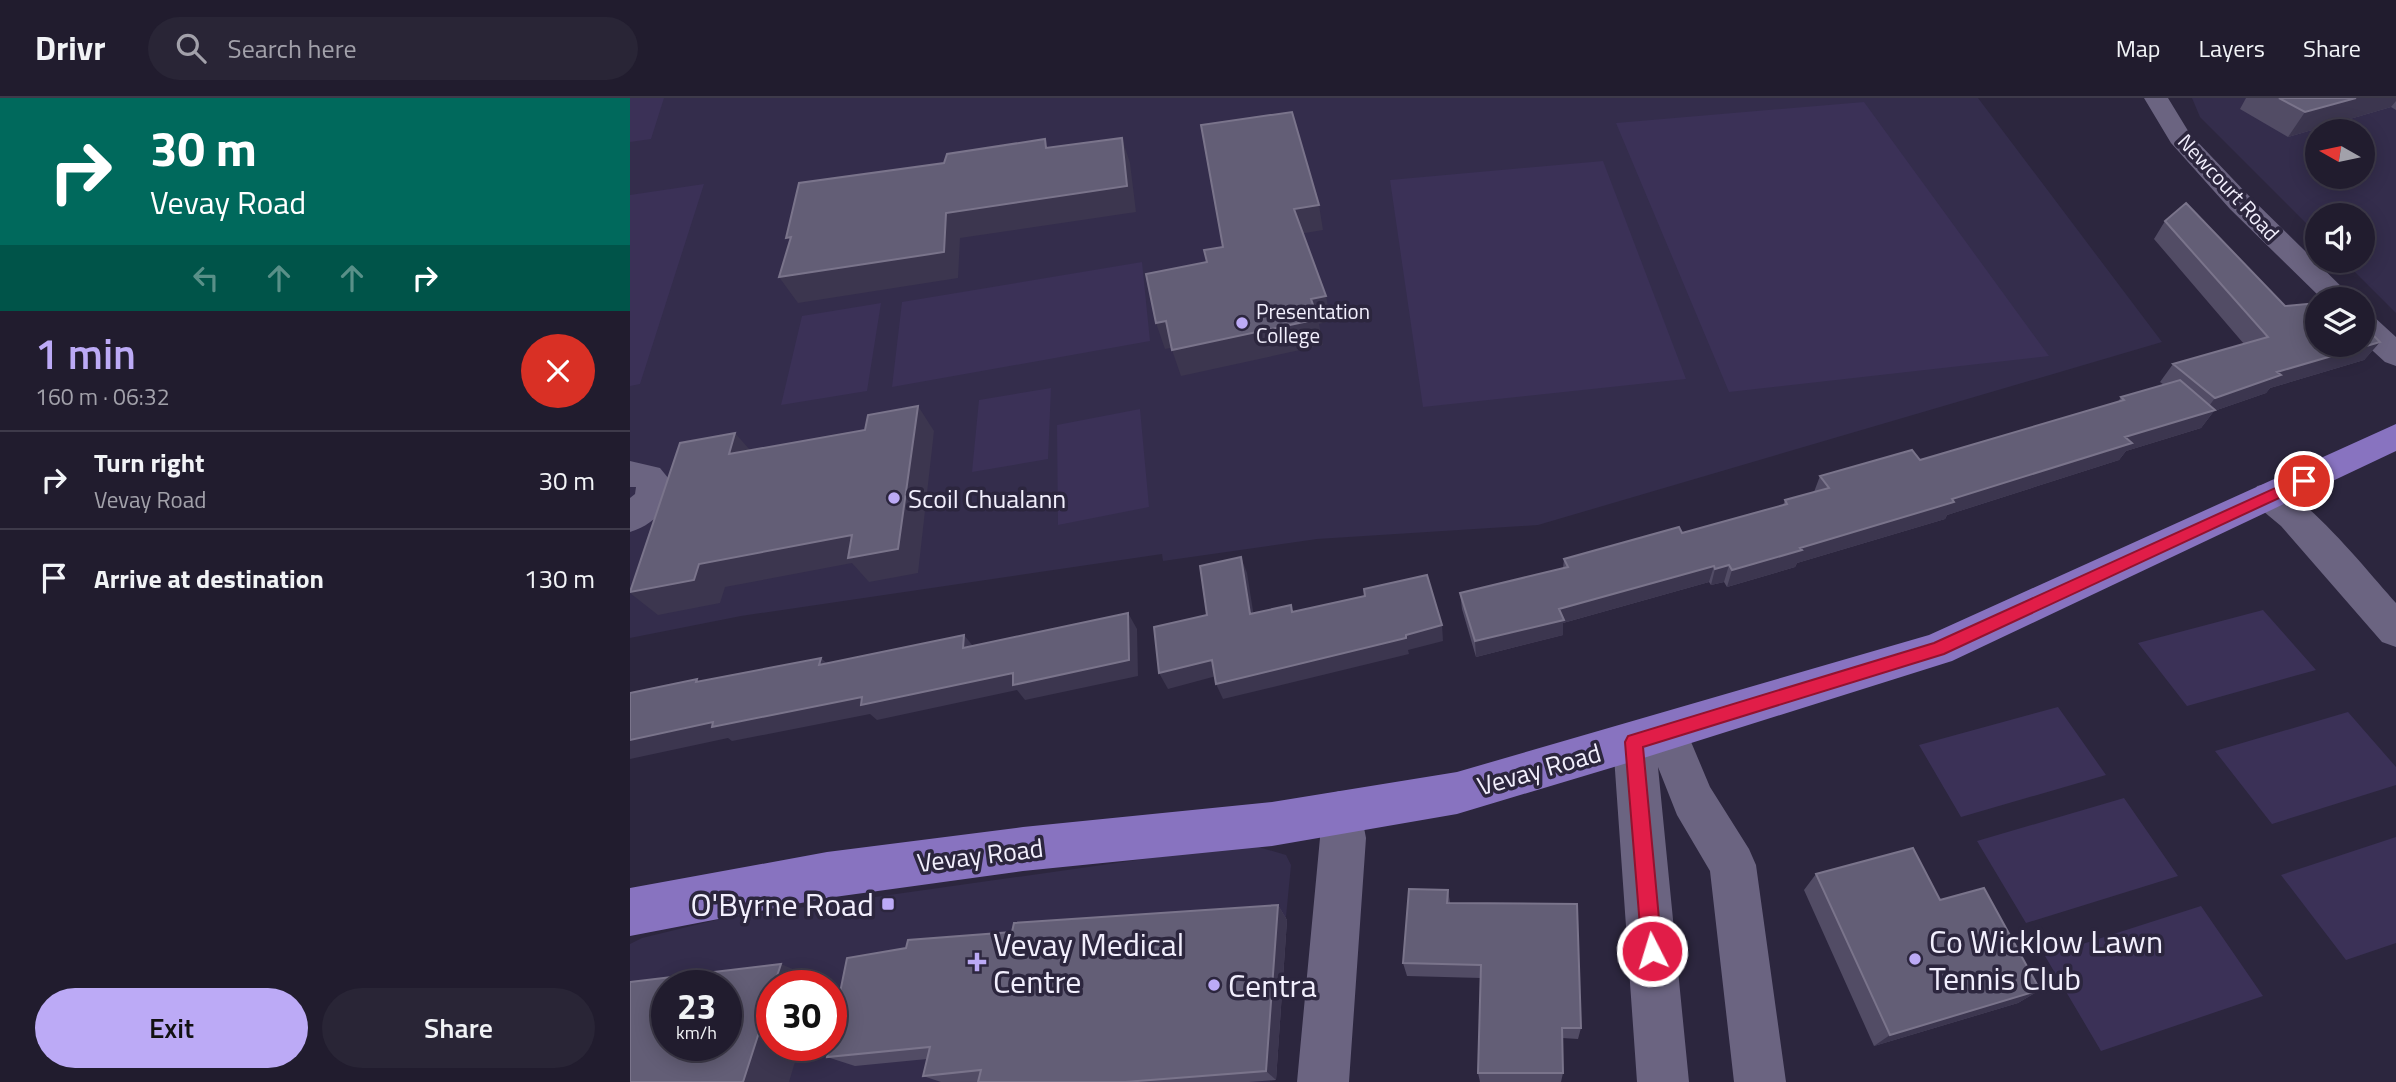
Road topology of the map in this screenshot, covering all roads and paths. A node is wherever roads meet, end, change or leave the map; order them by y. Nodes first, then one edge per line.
1 (2156, 98) edge
2 (2327, 287) edge
3 (2375, 335) edge
4 (2396, 355) edge
5 (2396, 436) edge
6 (630, 474) edge
7 (2270, 496) junction
8 (630, 518) edge
9 (2396, 630) edge
10 (1650, 737) junction
11 (1339, 812) junction
12 (630, 912) edge
13 (1323, 1082) edge
14 (1662, 1082) edge
15 (1760, 1082) edge

1 - 2 street, Newcourt Road
3 - 4 street
5 - 7 main road, Vevay Road
6 - 8 street
7 - 9 street
7 - 10 main road, Vevay Road
10 - 11 main road, Vevay Road
10 - 14 street
10 - 15 street
11 - 12 main road, Vevay Road
11 - 13 street

